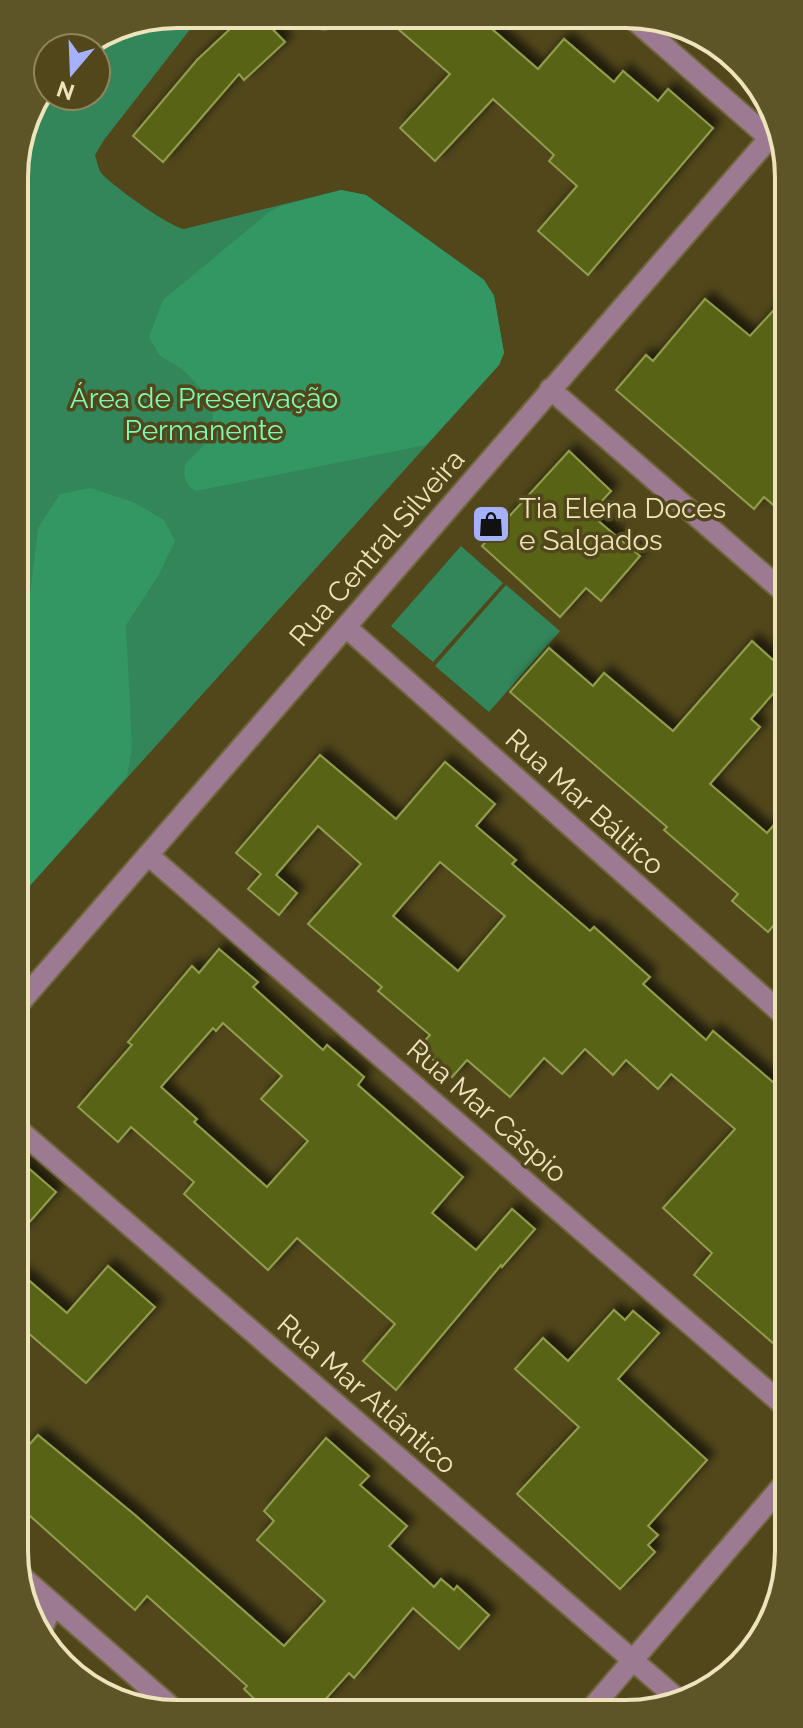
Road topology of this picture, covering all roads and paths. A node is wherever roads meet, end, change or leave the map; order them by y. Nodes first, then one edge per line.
1 (646, 29) edge
2 (767, 130) edge
3 (771, 144) edge
4 (550, 389) junction
5 (775, 584) edge
6 (346, 627) junction
7 (148, 855) junction
8 (28, 993) edge
9 (775, 1007) edge
10 (28, 1138) edge
11 (775, 1398) edge
12 (775, 1494) edge
13 (32, 1586) edge
14 (53, 1604) junction
15 (46, 1621) edge
16 (634, 1660) junction
17 (671, 1693) edge
18 (162, 1699) edge
19 (599, 1700) edge

1 - 2 street
3 - 4 street, Rua Central Silveira
4 - 5 street
4 - 6 street, Rua Central Silveira
6 - 7 street, Rua Central Silveira
6 - 9 street, Rua Mar Báltico
7 - 8 street, Rua Central Silveira
7 - 11 street, Rua Mar Cáspio
10 - 16 street, Rua Mar Atlântico
12 - 16 street
13 - 14 street
14 - 15 street
14 - 18 street
16 - 17 street, Rua Mar Atlântico
16 - 19 street

